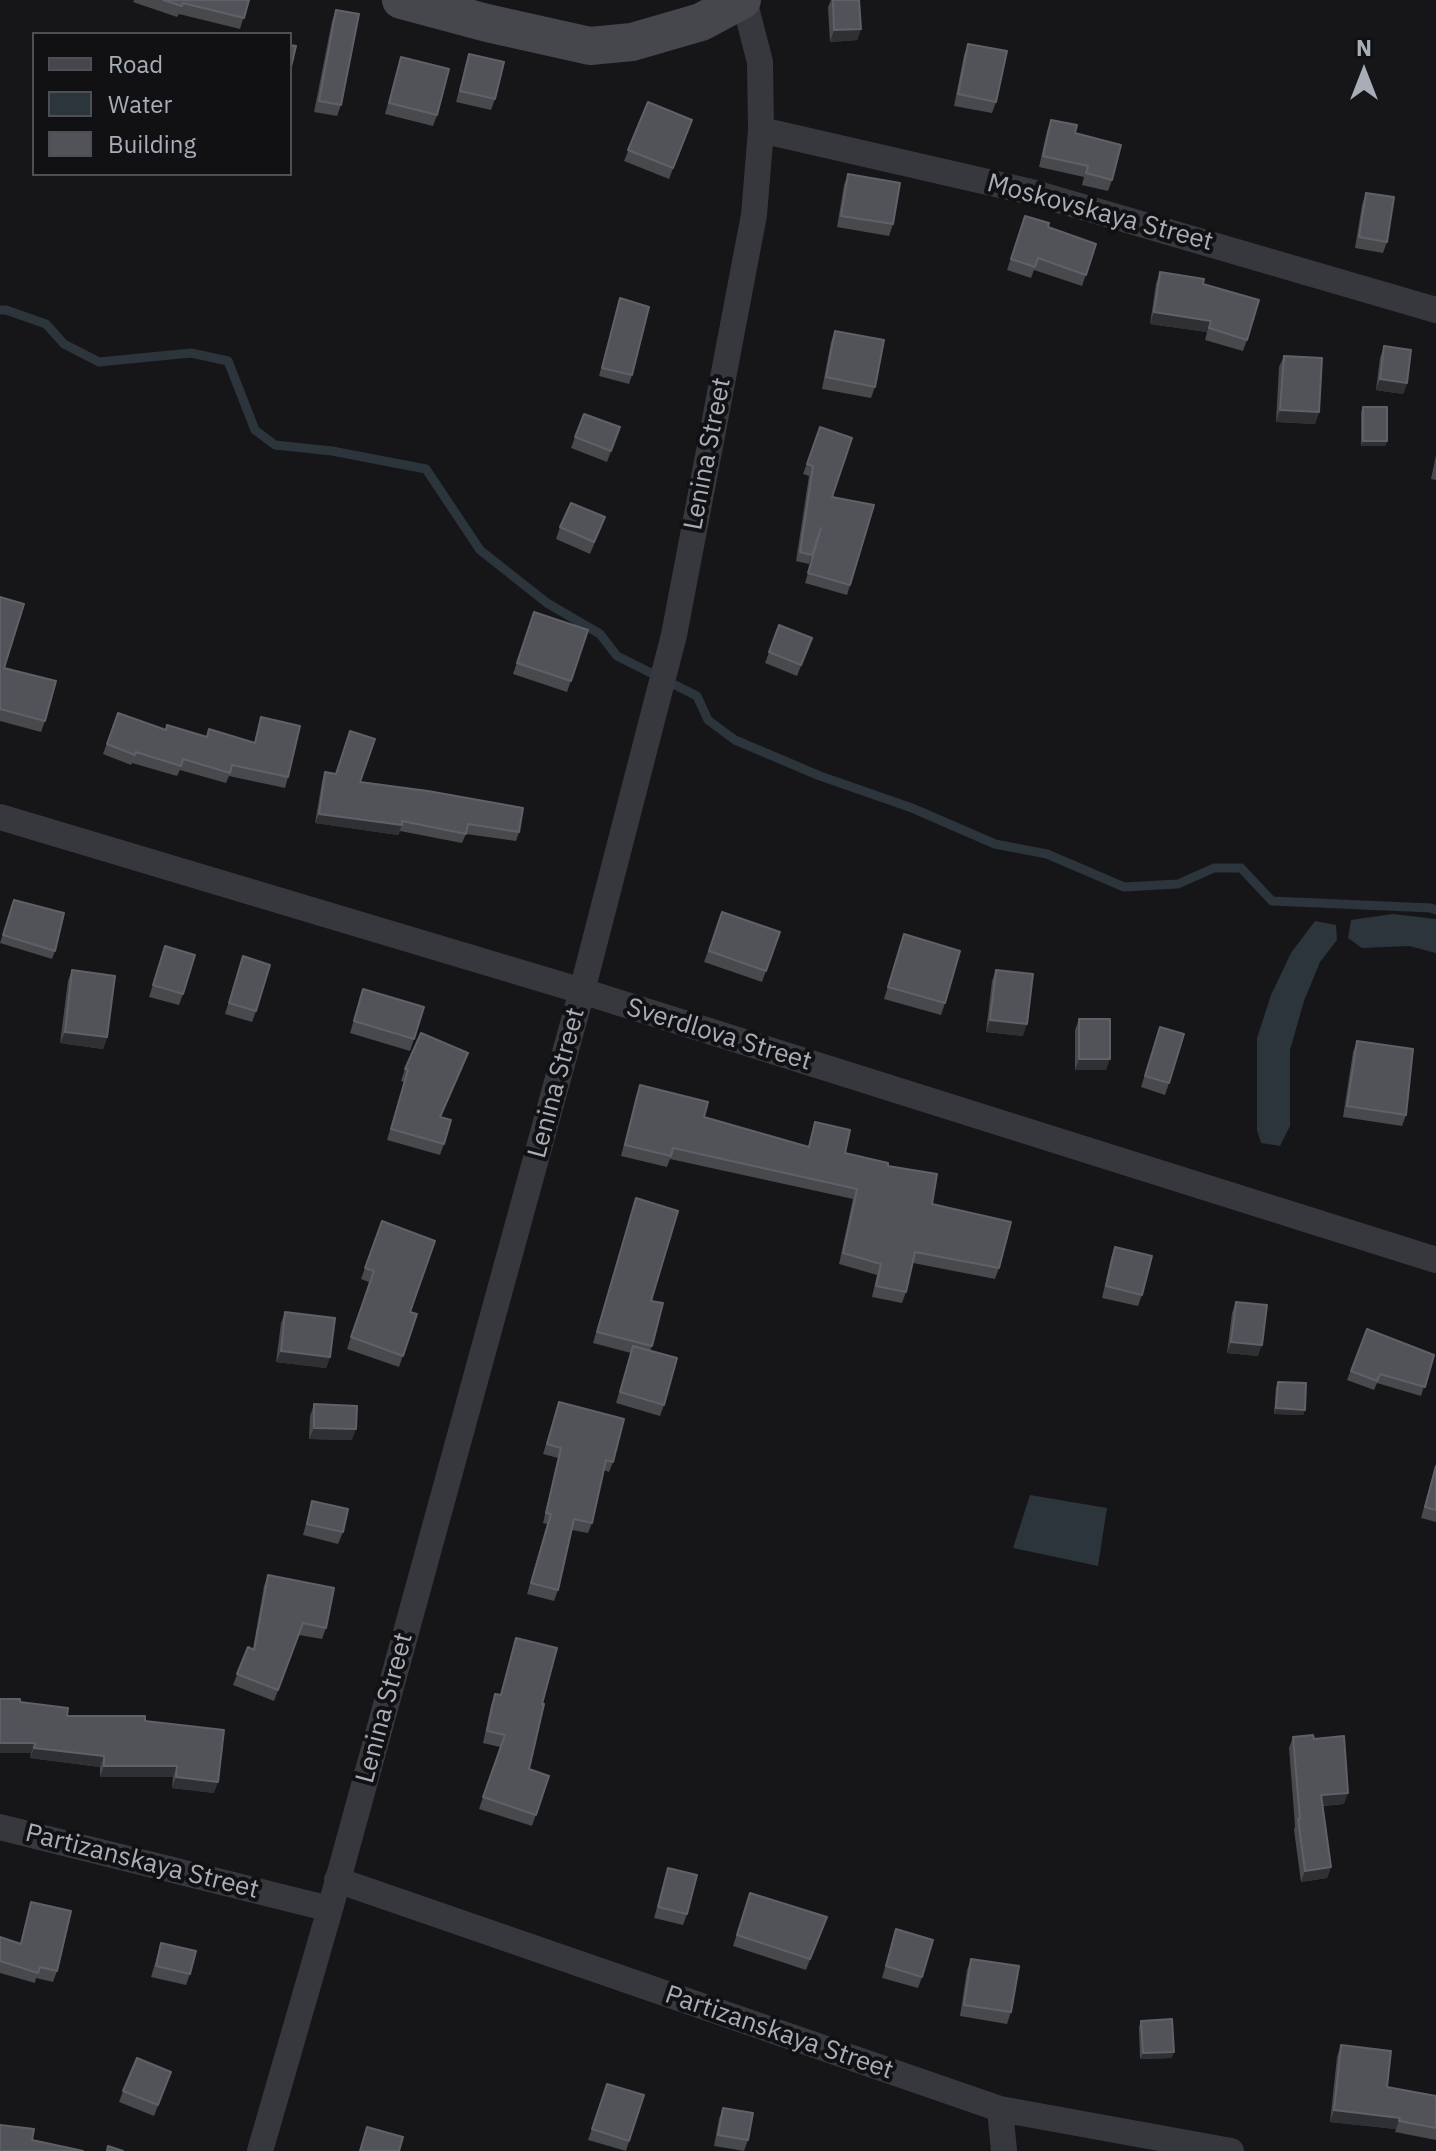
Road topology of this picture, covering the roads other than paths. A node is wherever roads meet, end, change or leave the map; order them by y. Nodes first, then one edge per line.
1 (401, 0) edge
2 (743, 0) edge
3 (761, 130) junction
4 (1436, 310) edge
5 (0, 817) edge
6 (582, 991) junction
7 (1436, 1260) edge
8 (0, 1827) edge
9 (337, 1880) junction
10 (330, 1909) junction
11 (1000, 2109) junction
12 (260, 2151) edge
13 (1004, 2151) edge
14 (1231, 2151) edge

1 - 2 street
2 - 3 street, Lenina Street
3 - 4 street, Moskovskaya Street
3 - 6 street, Lenina Street
5 - 6 street, Sverdlova Street
6 - 7 street, Sverdlova Street
6 - 9 street, Lenina Street
8 - 10 street, Partizanskaya Street
9 - 10 street, Lenina Street
9 - 11 street, Partizanskaya Street
10 - 12 street, Lenina Street
11 - 13 street
11 - 14 street, Partizanskaya Street

